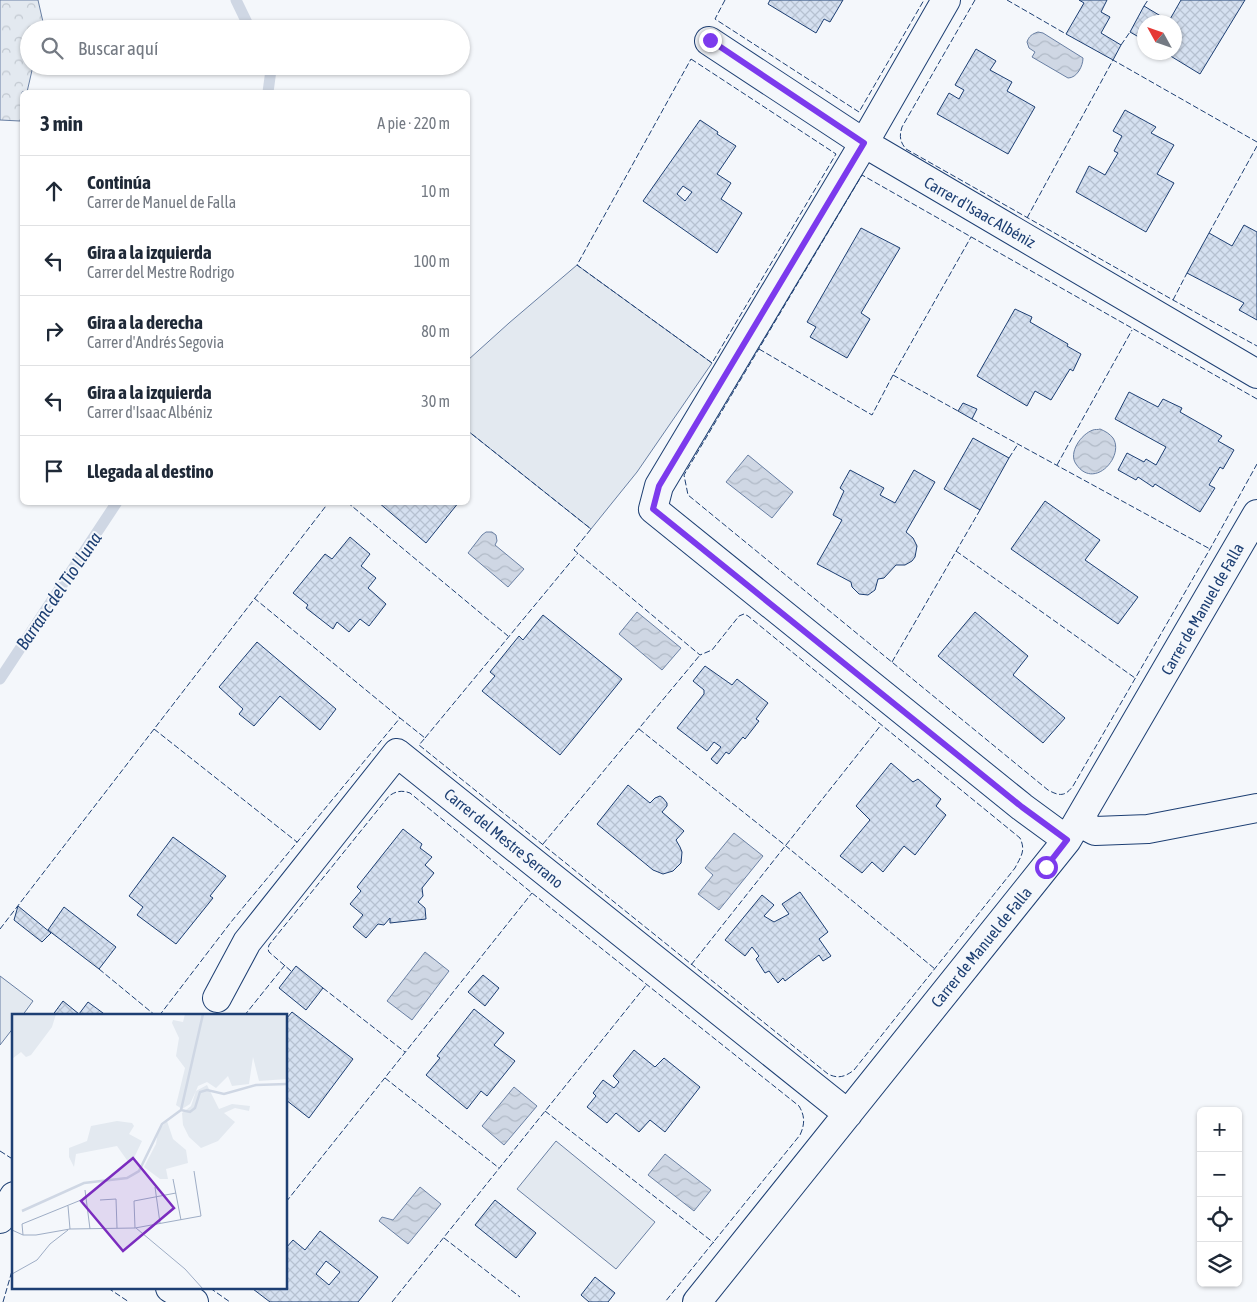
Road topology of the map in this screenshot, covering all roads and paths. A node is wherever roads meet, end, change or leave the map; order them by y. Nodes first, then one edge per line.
1 (946, 0) edge
2 (710, 40) dead end
3 (864, 143) junction
4 (1257, 374) edge
5 (1257, 514) edge
6 (1257, 808) edge
7 (1073, 832) junction
8 (217, 998) dead end
9 (848, 1114) junction
10 (0, 1180) edge
11 (12, 1188) edge
12 (12, 1199) edge
13 (0, 1219) edge
14 (173, 1290) edge
15 (194, 1302) edge
16 (697, 1302) edge

1 - 3 street
2 - 3 street, Carrer d'Isaac Albéniz
3 - 4 street, Carrer d'Isaac Albéniz
3 - 7 street
5 - 7 street, Carrer de Manuel de Falla
6 - 7 street
7 - 9 street, Carrer de Manuel de Falla
8 - 9 street, Carrer del Mestre Serrano
9 - 16 street, Carrer de Manuel de Falla
10 - 11 street
12 - 13 street
14 - 15 street

